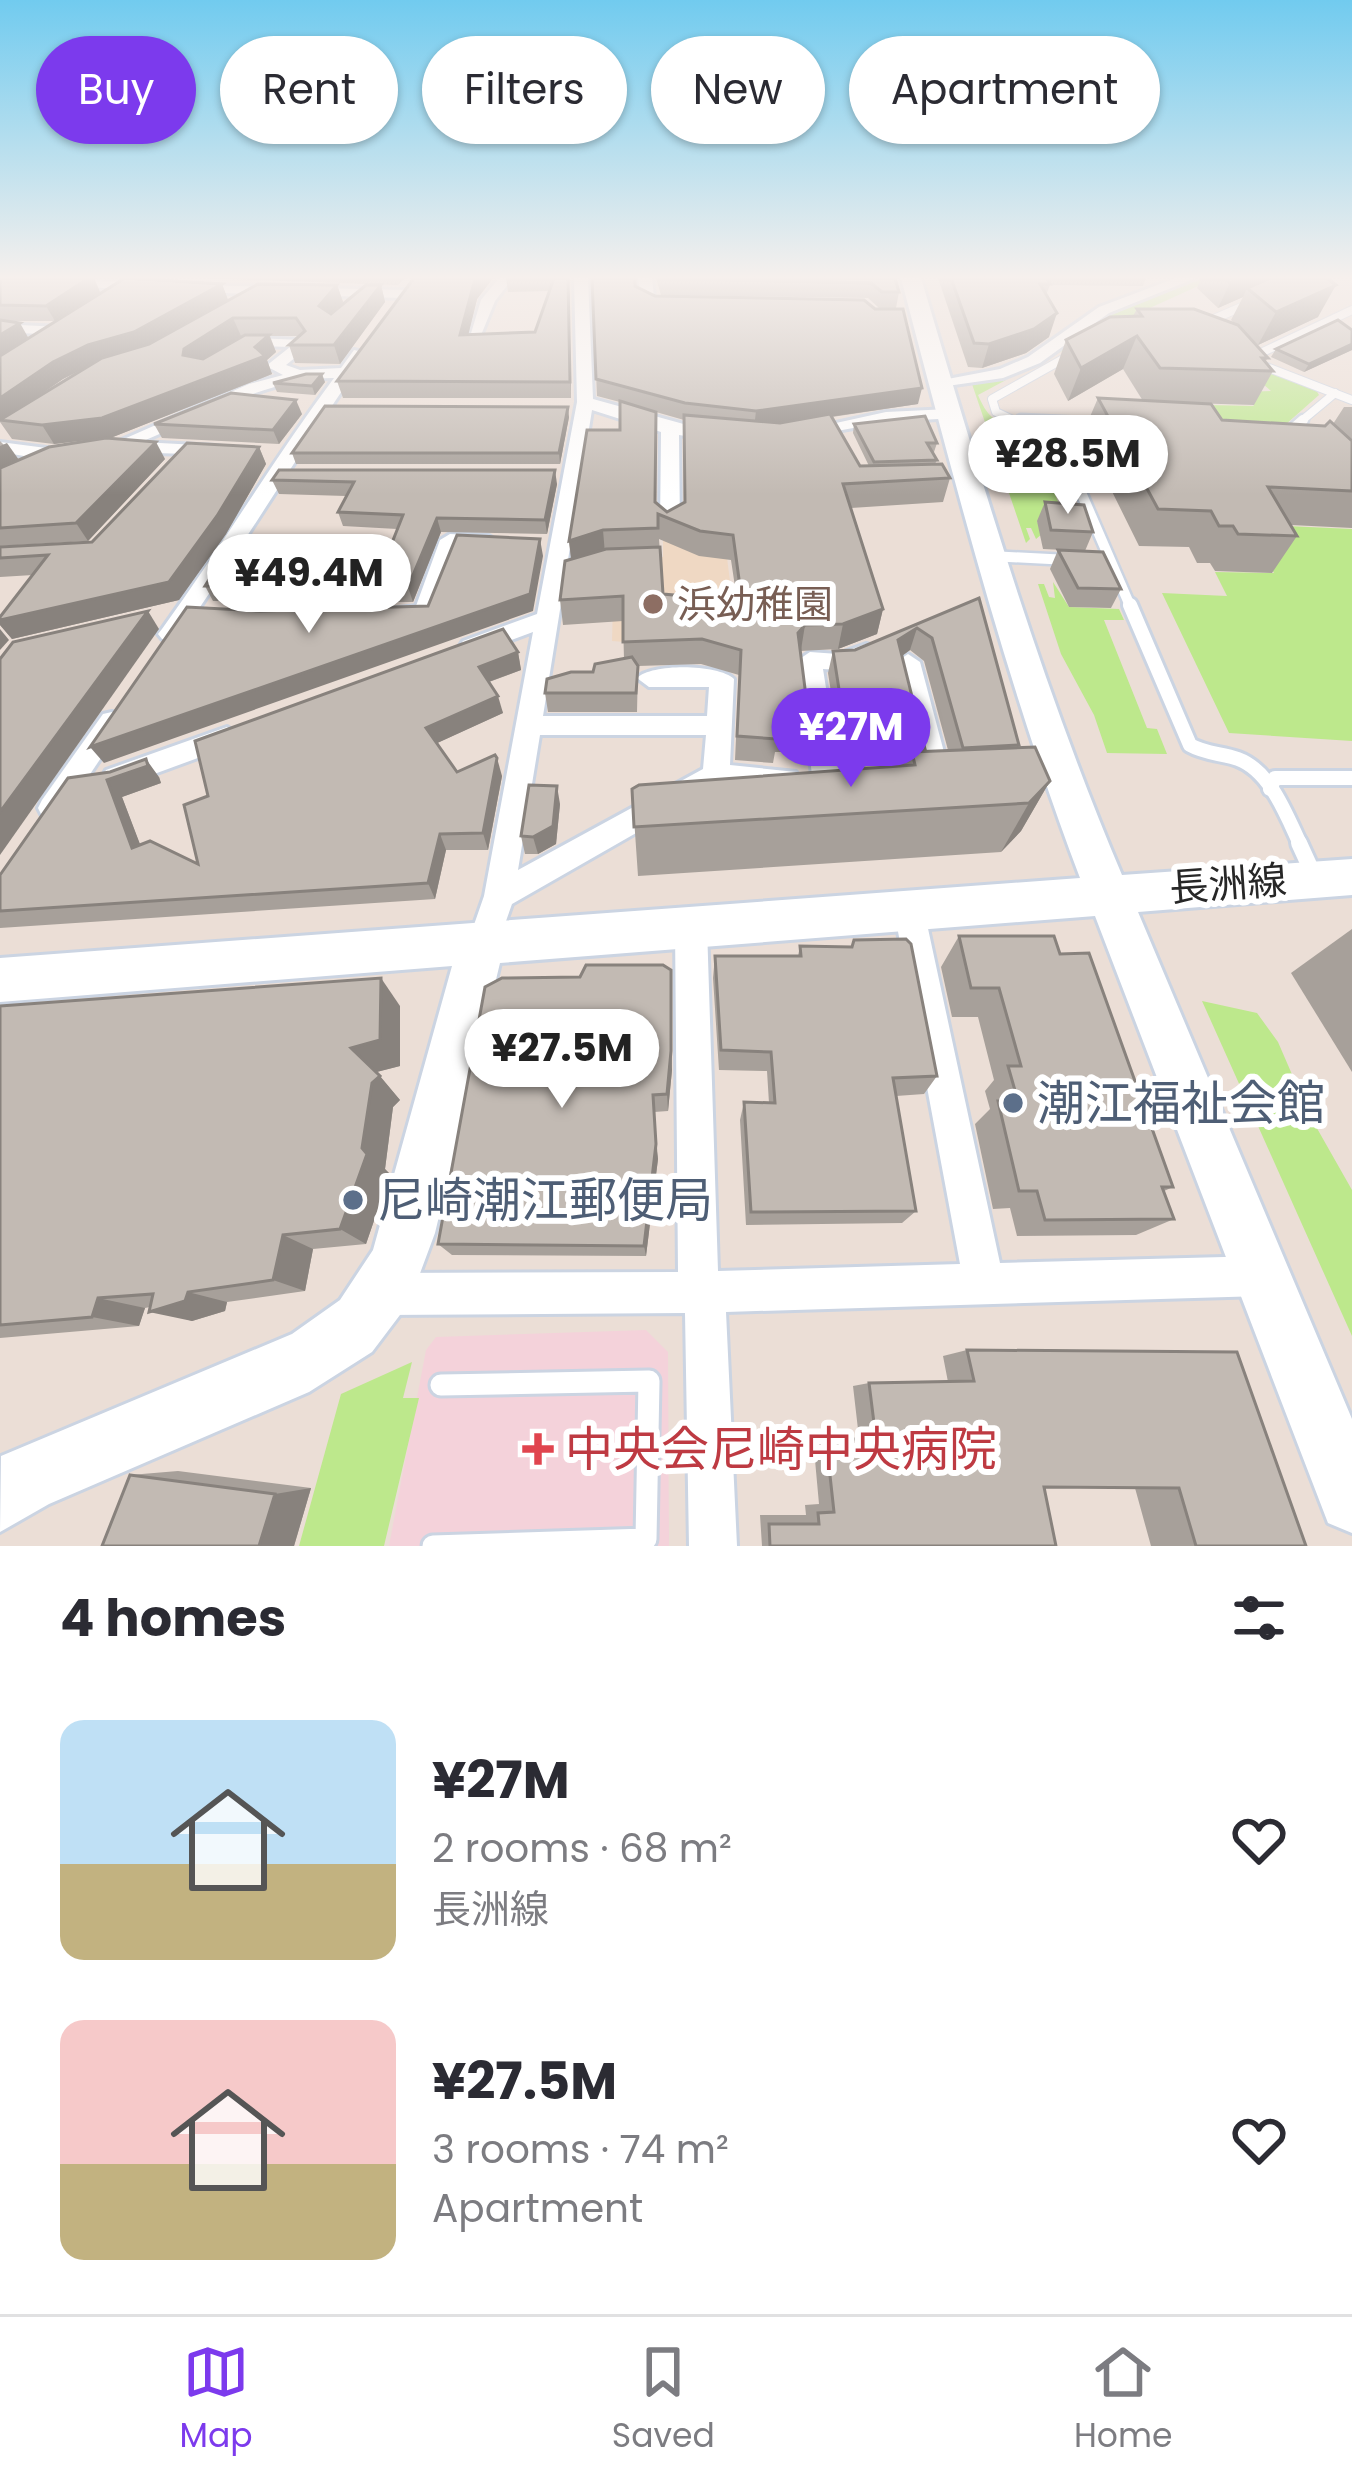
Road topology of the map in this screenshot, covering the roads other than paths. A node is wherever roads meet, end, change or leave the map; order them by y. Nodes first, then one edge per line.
1 (245, 350) edge
2 (296, 350) edge
3 (363, 350) edge
4 (578, 350) edge
5 (928, 350) edge
6 (1048, 350) edge
7 (1267, 350) edge
8 (1226, 351) edge
9 (1075, 352) edge
10 (1248, 359) junction
11 (345, 373) junction
12 (299, 375) junction
13 (940, 382) junction
14 (256, 388) junction
15 (1335, 393) junction
16 (238, 398) junction
17 (1352, 400) edge
18 (280, 403) edge
19 (577, 406) junction
20 (949, 414) junction
21 (1051, 423) junction
22 (18, 424) edge
23 (1123, 425) edge
24 (670, 428) junction
25 (1283, 430) edge
26 (1299, 431) junction
27 (0, 436) edge
28 (737, 437) edge
29 (778, 437) edge
30 (116, 446) junction
31 (1312, 446) edge
32 (0, 447) edge
33 (189, 450) junction
34 (227, 452) edge
35 (54, 455) junction
36 (173, 467) edge
37 (18, 472) edge
38 (670, 527) edge
39 (541, 544) junction
40 (990, 556) junction
41 (1111, 562) junction
42 (194, 611) junction
43 (381, 614) edge
44 (546, 619) junction
45 (145, 620) edge
46 (883, 644) edge
47 (160, 649) edge
48 (438, 659) edge
49 (908, 662) edge
50 (649, 678) dead end
51 (122, 706) edge
52 (718, 725) junction
53 (528, 726) junction
54 (244, 730) edge
55 (716, 774) junction
56 (1352, 778) edge
57 (71, 781) junction
58 (937, 786) edge
59 (1270, 789) junction
60 (35, 834) edge
61 (1334, 878) edge
62 (1105, 892) junction
63 (909, 910) junction
64 (492, 919) junction
65 (691, 927) junction
66 (0, 980) edge
67 (1262, 1276) junction
68 (984, 1285) junction
69 (705, 1292) junction
70 (382, 1294) junction
71 (442, 1385) dead end
72 (0, 1498) edge
73 (1352, 1499) edge
74 (646, 1542) edge
75 (610, 1543) edge
76 (433, 1546) edge
77 (713, 1546) edge

1 - 14 street
2 - 12 street
3 - 11 street
4 - 19 street
5 - 13 street
6 - 13 street
7 - 10 lane
8 - 10 lane
9 - 21 lane
10 - 15 lane
11 - 12 street
11 - 42 street
12 - 14 street
13 - 20 street
14 - 16 street
15 - 17 lane
15 - 26 lane
16 - 18 street
16 - 30 street
19 - 24 street
19 - 39 street
20 - 29 street
20 - 40 street
21 - 23 lane
21 - 41 lane
22 - 27 street
24 - 28 street
24 - 38 street
25 - 26 lane
26 - 31 lane
30 - 33 street
30 - 35 street
32 - 35 street
33 - 34 street
33 - 36 street
35 - 37 street
39 - 43 street
39 - 44 street
40 - 41 lane
40 - 62 street
41 - 59 lane
42 - 45 street
42 - 47 street
44 - 48 street
44 - 53 street
46 - 55 street
49 - 58 street
50 - 52 street
51 - 57 street
52 - 53 street
52 - 55 street
53 - 64 street
54 - 57 street
55 - 64 street
56 - 59 lane
57 - 60 street
59 - 61 lane
61 - 62 street, 長洲線
62 - 63 street, 長洲線
62 - 67 street
63 - 65 street, 長洲線
63 - 68 street
64 - 65 street, 長洲線
64 - 66 street, 長洲線
64 - 70 street
65 - 69 street
67 - 68 street
67 - 73 street
68 - 69 street
69 - 70 street
69 - 77 street
70 - 72 street
71 - 74 lane
74 - 75 lane
75 - 76 lane

